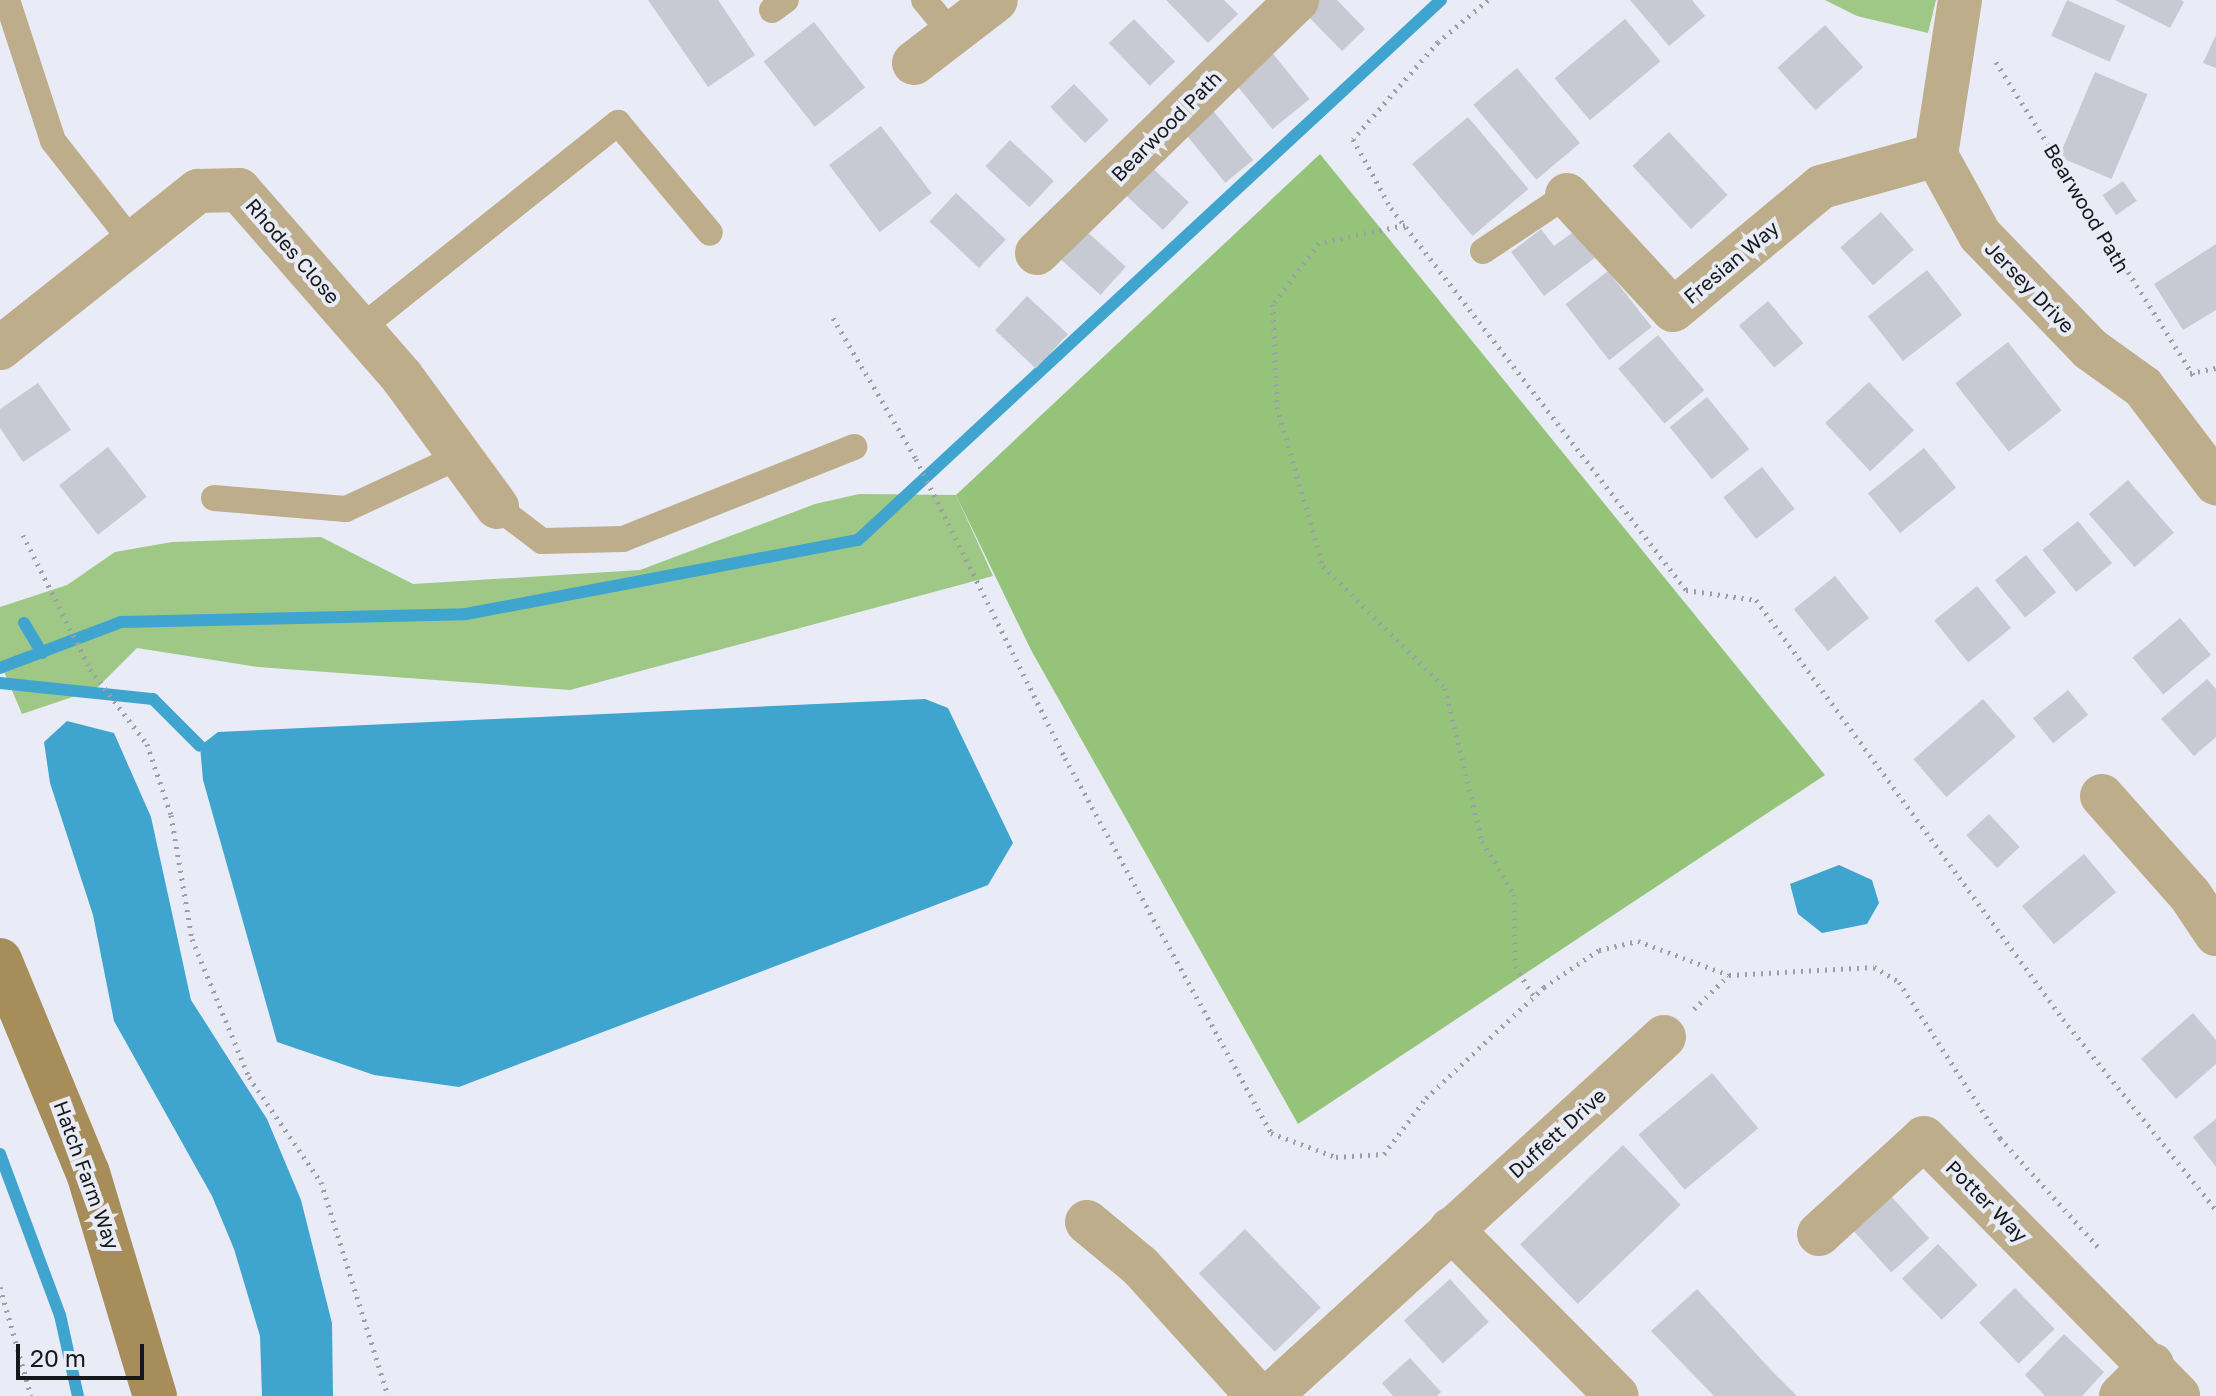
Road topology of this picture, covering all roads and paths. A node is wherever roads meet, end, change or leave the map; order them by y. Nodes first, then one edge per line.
1 (7, 0) edge
2 (924, 0) edge
3 (996, 0) edge
4 (1297, 0) edge
5 (1488, 0) edge
6 (1960, 0) edge
7 (952, 34) junction
8 (1988, 50) dead end
9 (914, 63) dead end
10 (1936, 155) junction
11 (1567, 195) joint
12 (1405, 225) junction
13 (710, 233) dead end
14 (131, 240) junction
15 (1483, 251) dead end
16 (1037, 253) dead end
17 (833, 318) dead end
18 (361, 328) junction
19 (0, 348) edge
20 (2200, 385) dead end
21 (854, 447) dead end
22 (460, 456) junction
23 (2216, 483) edge
24 (214, 498) dead end
25 (497, 507) joint
26 (23, 535) dead end
27 (2102, 796) dead end
28 (2203, 886) edge
29 (2216, 934) edge
30 (0, 960) edge
31 (1534, 996) junction
32 (1664, 1037) dead end
33 (2216, 1210) edge
34 (1087, 1222) dead end
35 (1451, 1229) junction
36 (1819, 1234) dead end
37 (2105, 1255) dead end
38 (0, 1287) edge
39 (2165, 1380) edge
40 (31, 1396) edge
41 (155, 1396) edge
42 (388, 1396) edge
43 (1258, 1396) edge
44 (1270, 1396) edge
45 (1617, 1396) edge
46 (2121, 1396) edge

1 - 14 lane
2 - 7 lane
3 - 7 street
4 - 16 street, Bearwood Path
5 - 12 path
6 - 10 street
7 - 9 street
8 - 20 path, Bearwood Path
10 - 11 street, Fresian Way
10 - 23 street, Jersey Drive
11 - 15 lane, Fresian Way
12 - 31 path
12 - 33 path
13 - 18 lane
14 - 18 street, Rhodes Close
14 - 19 street, Rhodes Close
17 - 31 path
18 - 22 street, Rhodes Close
21 - 25 lane
22 - 24 lane
22 - 25 street, Rhodes Close
26 - 42 path
27 - 28 street
28 - 29 street
30 - 41 street, Hatch Farm Way
31 - 37 path
32 - 35 street, Duffett Drive
34 - 43 street
35 - 44 street, Duffett Drive
35 - 45 street
36 - 39 street, Potter Way
38 - 40 path
39 - 46 street, Potter Way

